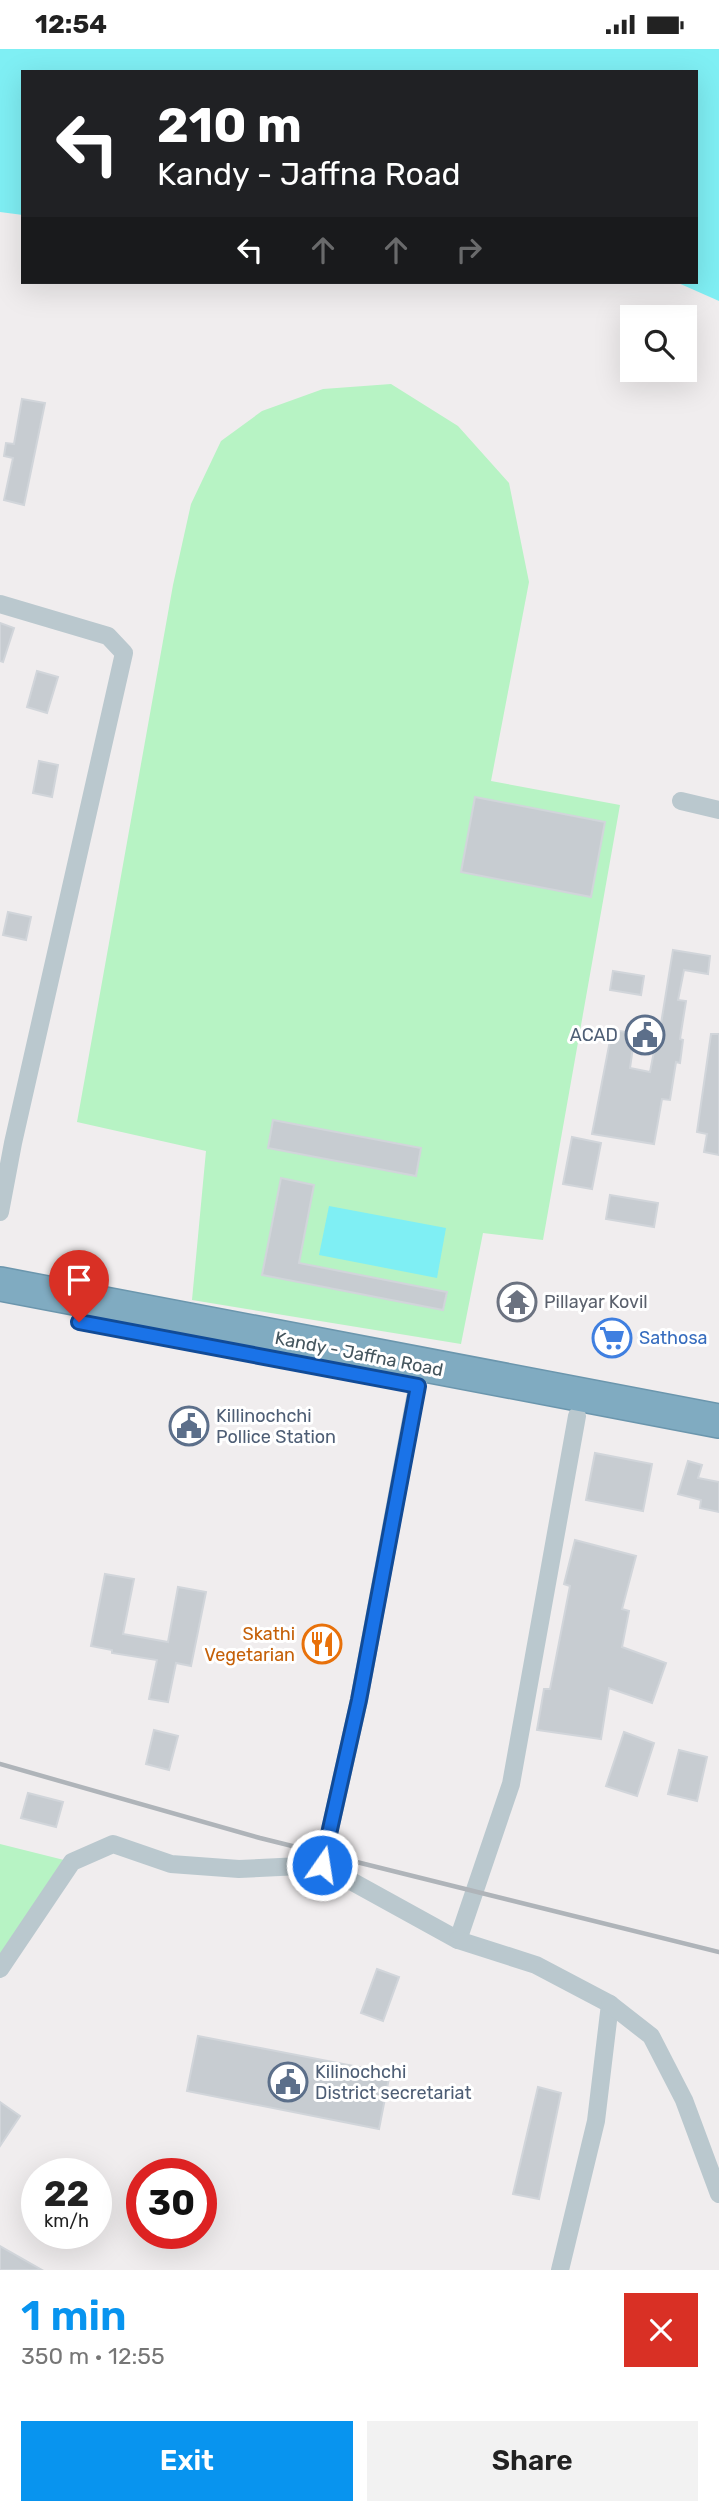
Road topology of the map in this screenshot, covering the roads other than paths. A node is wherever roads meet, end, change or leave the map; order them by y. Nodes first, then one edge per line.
1 (0, 604) edge
2 (681, 801) dead end
3 (719, 810) edge
4 (0, 1212) edge
5 (0, 1284) edge
6 (0, 1308) edge
7 (420, 1376) junction
8 (577, 1416) junction
9 (719, 1421) edge
10 (719, 1441) edge
11 (322, 1865) junction
12 (458, 1940) junction
13 (0, 1969) edge
14 (610, 2004) junction
15 (719, 2194) edge
16 (560, 2270) edge

1 - 4 street
2 - 3 street
5 - 7 highway, Kandy - Jaffna Road
6 - 7 highway, Kandy - Jaffna Road
7 - 8 highway, Kandy - Jaffna Road
7 - 9 highway, Kandy - Jaffna Road
7 - 11 street
8 - 10 highway, Kandy - Jaffna Road
8 - 12 street
11 - 12 street
11 - 13 street
12 - 14 street
14 - 15 street
14 - 16 street

